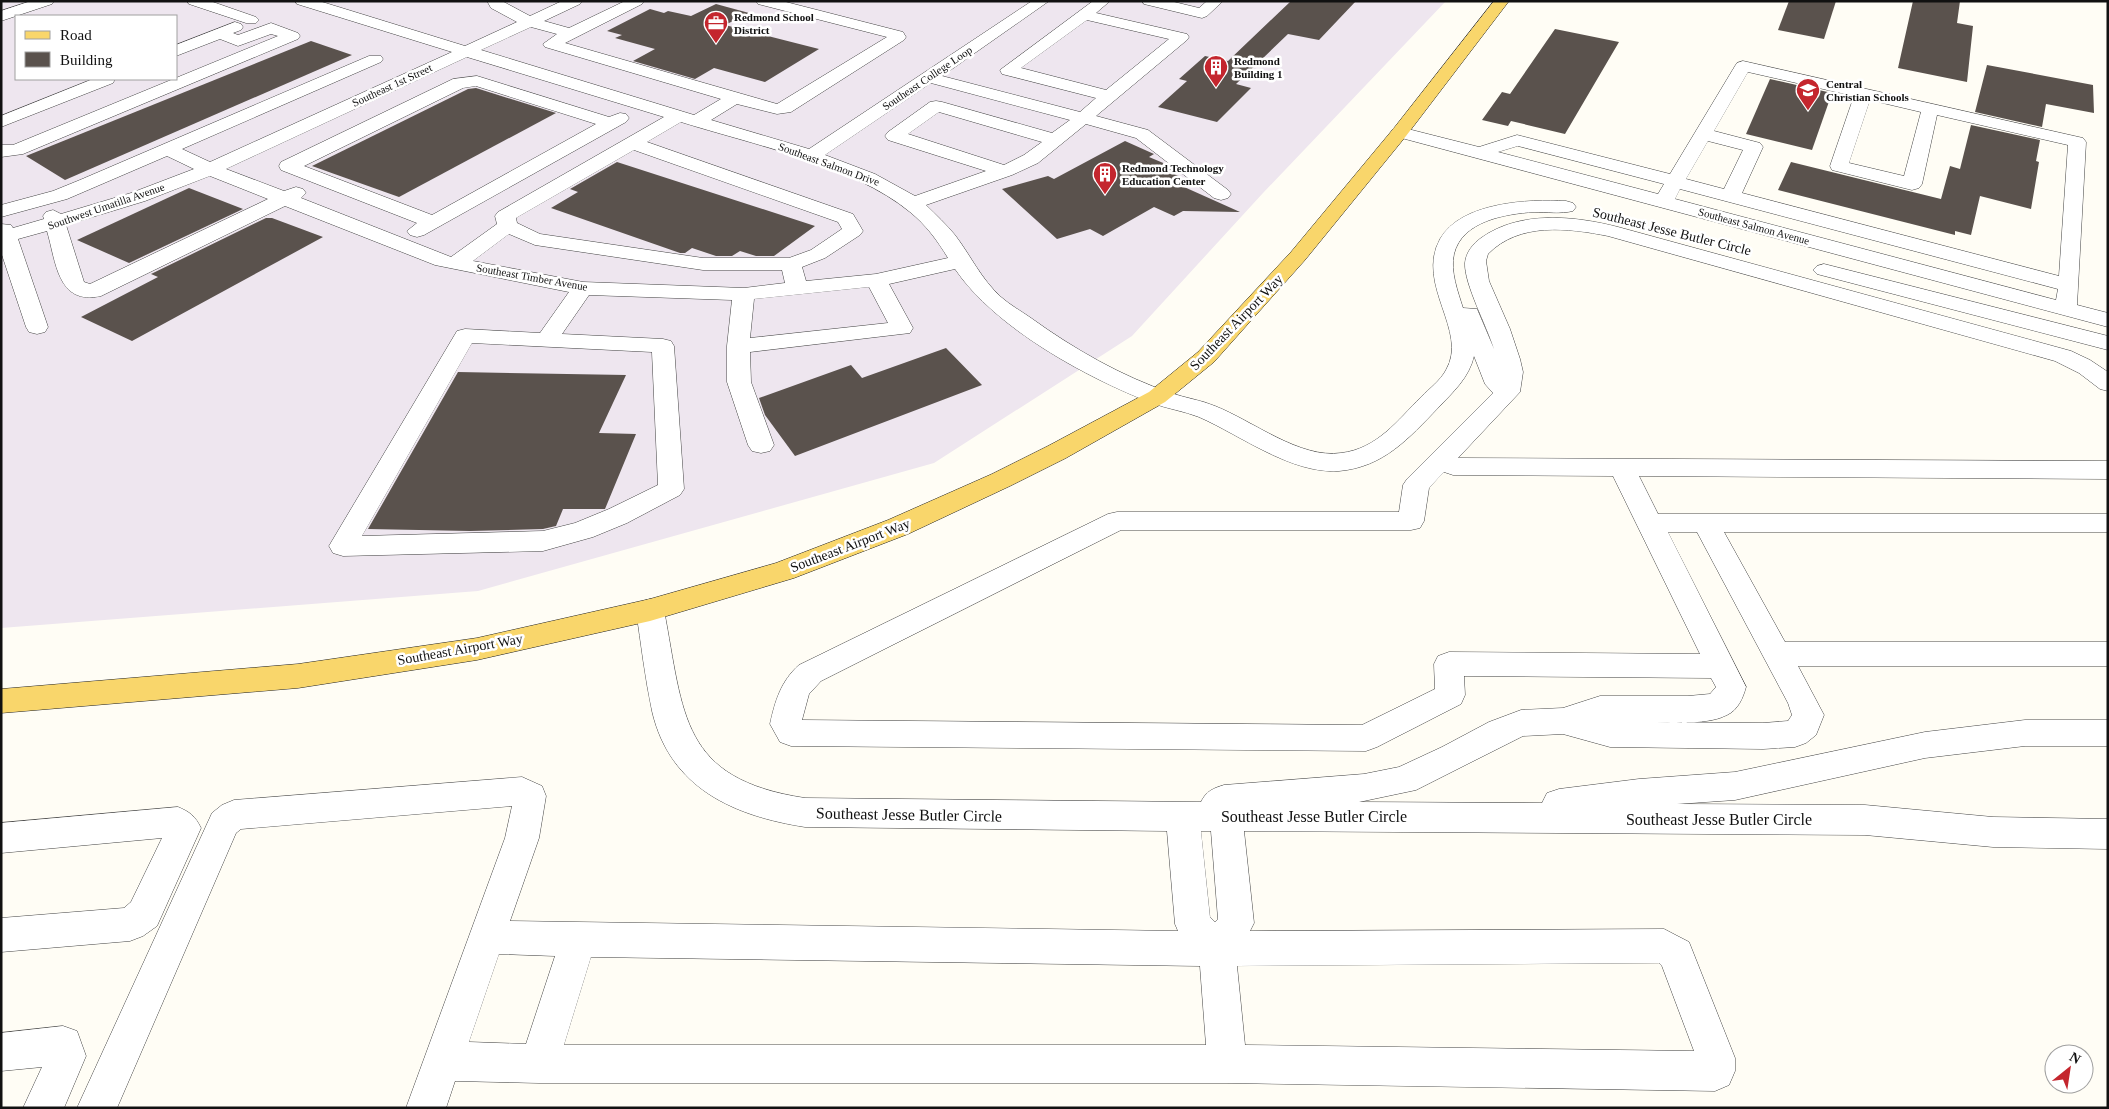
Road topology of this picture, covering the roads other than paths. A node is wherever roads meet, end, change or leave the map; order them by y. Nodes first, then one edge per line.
1 (47, 1) edge
2 (194, 1) edge
3 (302, 1) edge
4 (339, 1) edge
5 (574, 1) edge
6 (637, 1) edge
7 (763, 1) edge
8 (1042, 1) edge
9 (1103, 1) edge
10 (1149, 1) edge
11 (1216, 1) edge
12 (1502, 1) edge
13 (498, 2) edge
14 (323, 8) junction
15 (1084, 15) junction
16 (1, 16) edge
17 (530, 22) junction
18 (271, 28) junction
19 (572, 33) junction
20 (219, 34) junction
21 (180, 46) edge
22 (465, 52) junction
23 (577, 52) junction
24 (375, 59) dead end
25 (535, 73) junction
26 (928, 77) junction
27 (68, 80) edge
28 (105, 80) edge
29 (1863, 94) junction
30 (1108, 96) junction
31 (735, 98) junction
32 (1, 104) edge
33 (643, 105) junction
34 (1930, 109) junction
35 (320, 118) junction
36 (687, 118) junction
37 (1082, 118) junction
38 (1, 122) edge
39 (611, 123) junction
40 (359, 131) junction
41 (1400, 132) junction
42 (1703, 134) junction
43 (1056, 140) junction
44 (632, 143) junction
45 (167, 149) junction
46 (1, 151) edge
47 (1483, 154) junction
48 (811, 156) junction
49 (210, 169) junction
50 (1005, 171) junction
51 (1675, 180) junction
52 (302, 190) dead end
53 (1221, 194) dead end
54 (1731, 195) junction
55 (1663, 202) junction
56 (912, 204) junction
57 (53, 216) dead end
58 (432, 222) junction
59 (2, 226) edge
60 (508, 226) junction
61 (397, 242) junction
62 (960, 262) junction
63 (456, 263) junction
64 (791, 264) junction
65 (1444, 268) junction
66 (876, 280) junction
67 (2069, 285) junction
68 (1885, 287) junction
69 (583, 288) junction
70 (797, 288) junction
71 (744, 294) junction
72 (2066, 309) junction
73 (2108, 320) edge
74 (37, 327) dead end
75 (546, 340) junction
76 (2108, 343) edge
77 (738, 346) junction
78 (2108, 356) edge
79 (2108, 384) edge
80 (1508, 392) junction
81 (1157, 397) junction
82 (761, 445) dead end
83 (1439, 461) junction
84 (1623, 468) junction
85 (2108, 470) edge
86 (1650, 523) junction
87 (1705, 523) junction
88 (2108, 523) edge
89 (650, 610) junction
90 (1778, 654) junction
91 (2108, 654) edge
92 (1721, 666) junction
93 (1, 701) edge
94 (1563, 721) junction
95 (2108, 733) edge
96 (1204, 816) junction
97 (1552, 818) junction
98 (2108, 834) edge
99 (1, 838) edge
100 (1, 935) edge
101 (487, 937) junction
102 (578, 940) junction
103 (1217, 950) junction
104 (1, 1052) edge
105 (443, 1061) junction
106 (539, 1064) junction
107 (1227, 1064) junction
108 (42, 1108) edge
109 (97, 1108) edge
110 (426, 1108) edge

1 - 16 street
2 - 20 street
3 - 14 street, Southeast Salmon Drive
4 - 14 street
5 - 17 street, Southeast 1st Street
6 - 19 street
7 - 31 street
8 - 26 street, Southeast College Loop
9 - 15 street
10 - 11 street
12 - 41 main road, Southeast Airport Way
13 - 17 street
14 - 18 street
14 - 22 street, Southeast Salmon Drive
15 - 30 street
15 - 30 street
17 - 19 street
17 - 22 street, Southeast 1st Street
18 - 20 street
18 - 46 street
19 - 23 street
20 - 21 street
22 - 25 street, Southeast Salmon Drive
22 - 35 street, Southeast 1st Street
23 - 25 street
23 - 31 street
24 - 45 street
25 - 33 street, Southeast Salmon Drive
26 - 37 street
26 - 48 street, Southeast College Loop
27 - 32 street
28 - 38 street
29 - 34 street
29 - 34 street
29 - 42 street
30 - 37 street
31 - 36 street
33 - 36 street, Southeast Salmon Drive
33 - 39 street
34 - 67 street
35 - 40 street
35 - 49 street, Southeast 1st Street
36 - 44 street
36 - 48 street, Southeast Salmon Drive
37 - 43 street
37 - 53 street
39 - 40 street
39 - 58 street
40 - 58 street
41 - 47 street, Southeast Salmon Avenue
41 - 81 main road, Southeast Airport Way
42 - 51 street
42 - 54 street
43 - 50 street
43 - 50 street
44 - 60 street
44 - 64 street
45 - 49 street, Southeast Timber Avenue
45 - 59 street
47 - 51 street
47 - 55 street, Southeast Salmon Avenue
48 - 56 street, Southeast Salmon Drive
49 - 59 street, Southwest Umatilla Avenue
49 - 61 street, Southeast Timber Avenue
50 - 56 street
51 - 54 street
51 - 55 street
52 - 57 street
54 - 67 street
55 - 72 street, Southeast Salmon Avenue
56 - 62 street, Southeast Salmon Drive
58 - 61 street
59 - 74 street
60 - 63 street
60 - 64 street
61 - 63 street, Southeast Timber Avenue
62 - 66 street, Southeast Timber Avenue
62 - 81 street, Southeast Salmon Drive
63 - 69 street, Southeast Timber Avenue
64 - 70 street
65 - 68 street, Southeast Jesse Butler Circle
65 - 80 street
65 - 81 street, Southeast Jesse Butler Circle
66 - 70 street, Southeast Timber Avenue
66 - 77 street
67 - 72 street
68 - 76 street, Southeast Jesse Butler Circle
68 - 78 street
69 - 71 street, Southeast Timber Avenue
69 - 75 street
70 - 71 street, Southeast Timber Avenue
71 - 77 street
72 - 73 street, Southeast Salmon Avenue
75 - 75 street
77 - 82 street
79 - 80 street
80 - 83 street
81 - 89 main road, Southeast Airport Way
83 - 84 street
83 - 92 street
84 - 85 street
84 - 86 street
86 - 87 street
86 - 92 street
87 - 88 street
87 - 90 street
89 - 93 main road, Southeast Airport Way
89 - 96 street, Southeast Jesse Butler Circle
90 - 91 street
90 - 94 street
92 - 94 street
94 - 96 street
95 - 97 street
96 - 97 street, Southeast Jesse Butler Circle
96 - 103 street
97 - 98 street, Southeast Jesse Butler Circle
99 - 100 street
101 - 102 street
101 - 105 street
101 - 109 street
102 - 103 street
102 - 106 street
103 - 107 street
103 - 107 street
104 - 108 street
105 - 106 street
105 - 110 street
106 - 107 street

